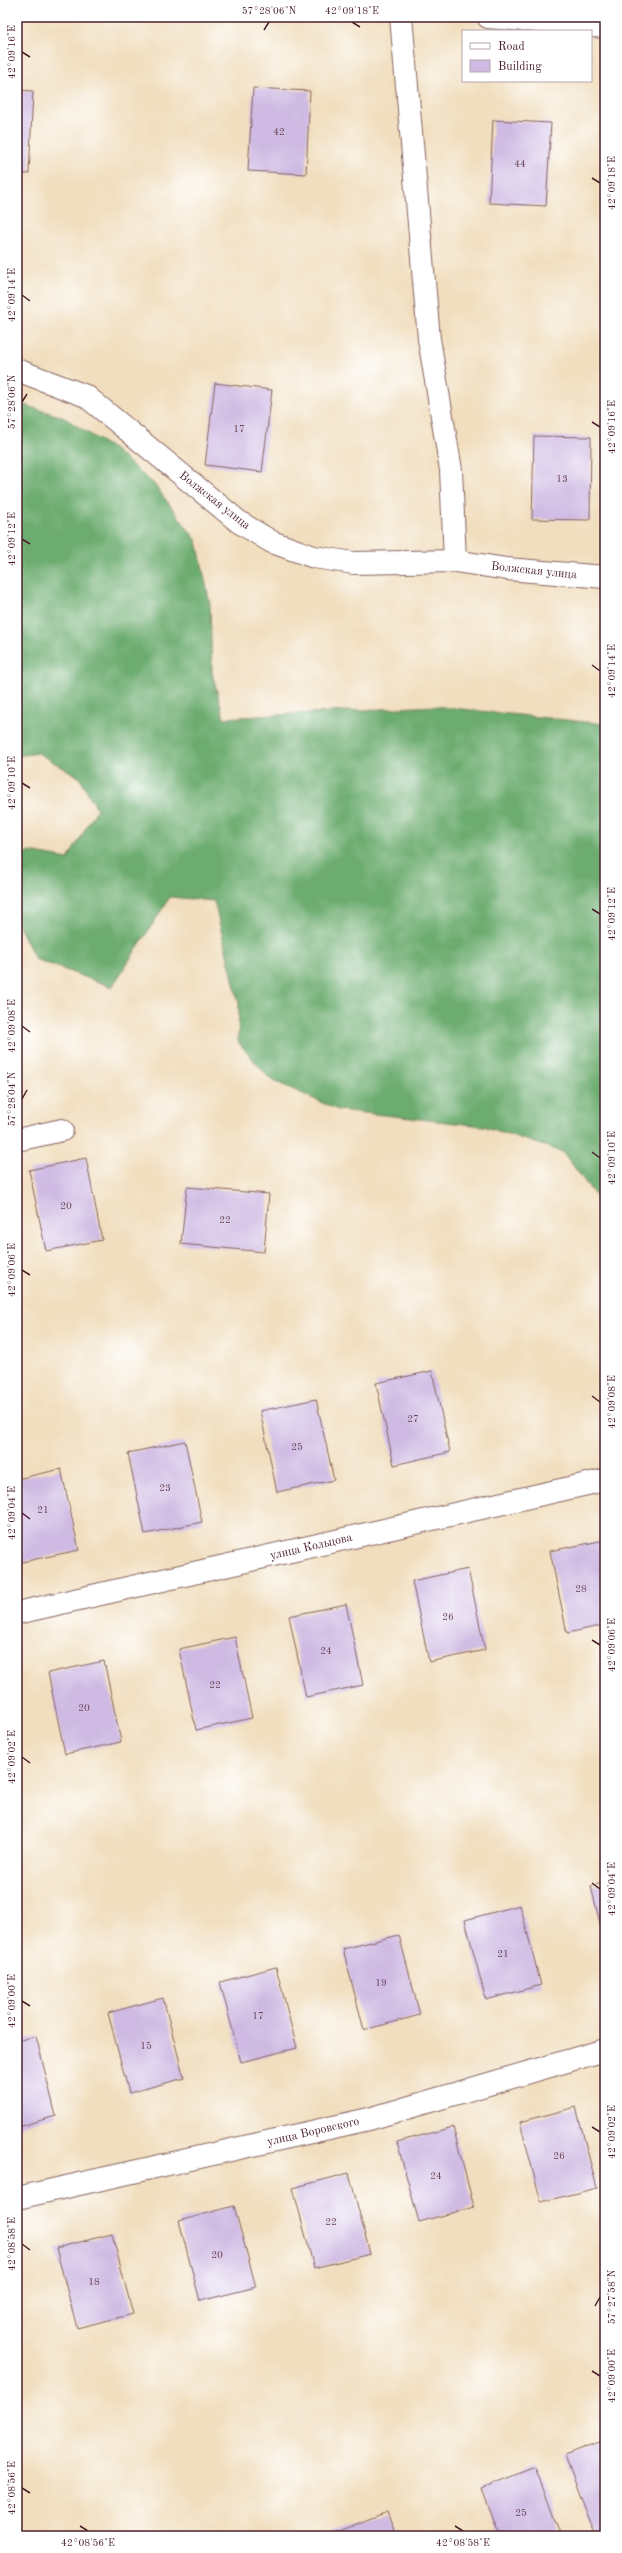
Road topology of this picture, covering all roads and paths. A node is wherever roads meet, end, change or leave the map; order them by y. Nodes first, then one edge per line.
1 (402, 17) edge
2 (488, 17) edge
3 (605, 27) edge
4 (17, 370) edge
5 (455, 561) junction
6 (605, 577) edge
7 (62, 1130) dead end
8 (17, 1140) edge
9 (605, 1480) edge
10 (17, 1613) edge
11 (605, 2050) edge
12 (17, 2198) edge

1 - 5 street
2 - 3 street
4 - 5 street, Волжская улица
5 - 6 street, Волжская улица
7 - 8 street
9 - 10 street, улица Кольцова
11 - 12 street, улица Воровского

